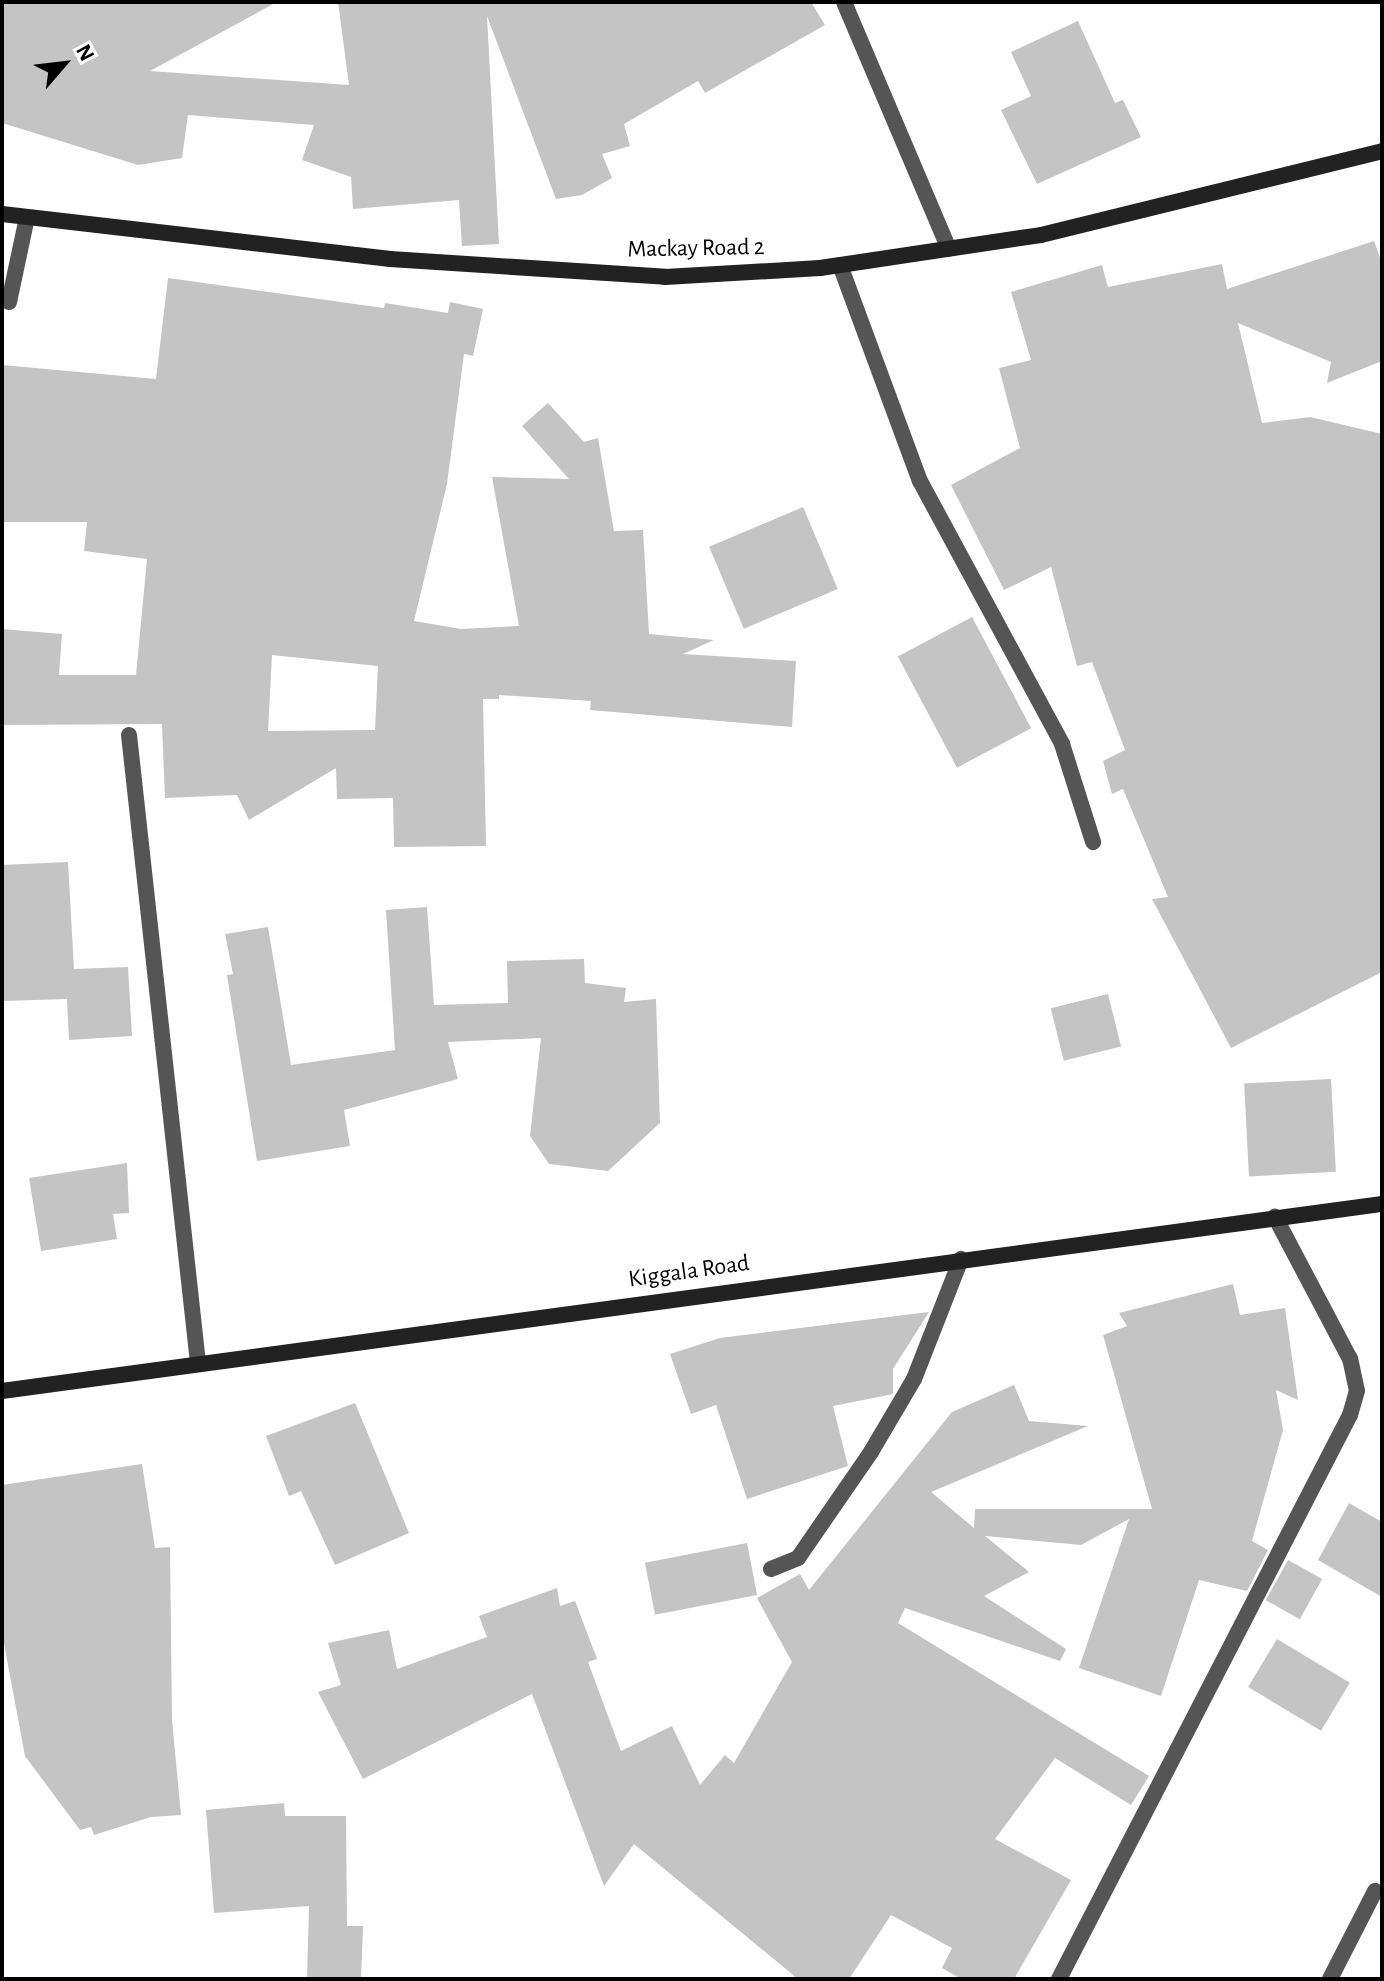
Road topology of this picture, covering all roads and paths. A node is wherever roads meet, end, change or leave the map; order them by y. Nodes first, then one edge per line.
1 (844, 2) edge
2 (1382, 151) edge
3 (2, 214) edge
4 (27, 217) junction
5 (949, 249) junction
6 (840, 265) junction
7 (9, 302) dead end
8 (129, 735) dead end
9 (1093, 842) dead end
10 (1382, 1204) edge
11 (1275, 1217) junction
12 (961, 1259) junction
13 (198, 1363) junction
14 (2, 1391) edge
15 (771, 1569) dead end
16 (1375, 1891) dead end
17 (1059, 1979) edge
18 (1330, 1979) edge

1 - 5 street
2 - 5 street, Mackay Road 2
3 - 4 street, Mackay Road 2
4 - 6 street, Mackay Road 2
4 - 7 street
5 - 6 street, Mackay Road 2
6 - 9 street
8 - 13 street
10 - 11 street, Kiggala Road
11 - 12 street, Kiggala Road
11 - 17 street
12 - 13 street, Kiggala Road
12 - 15 street
13 - 14 street, Kiggala Road
16 - 18 street

